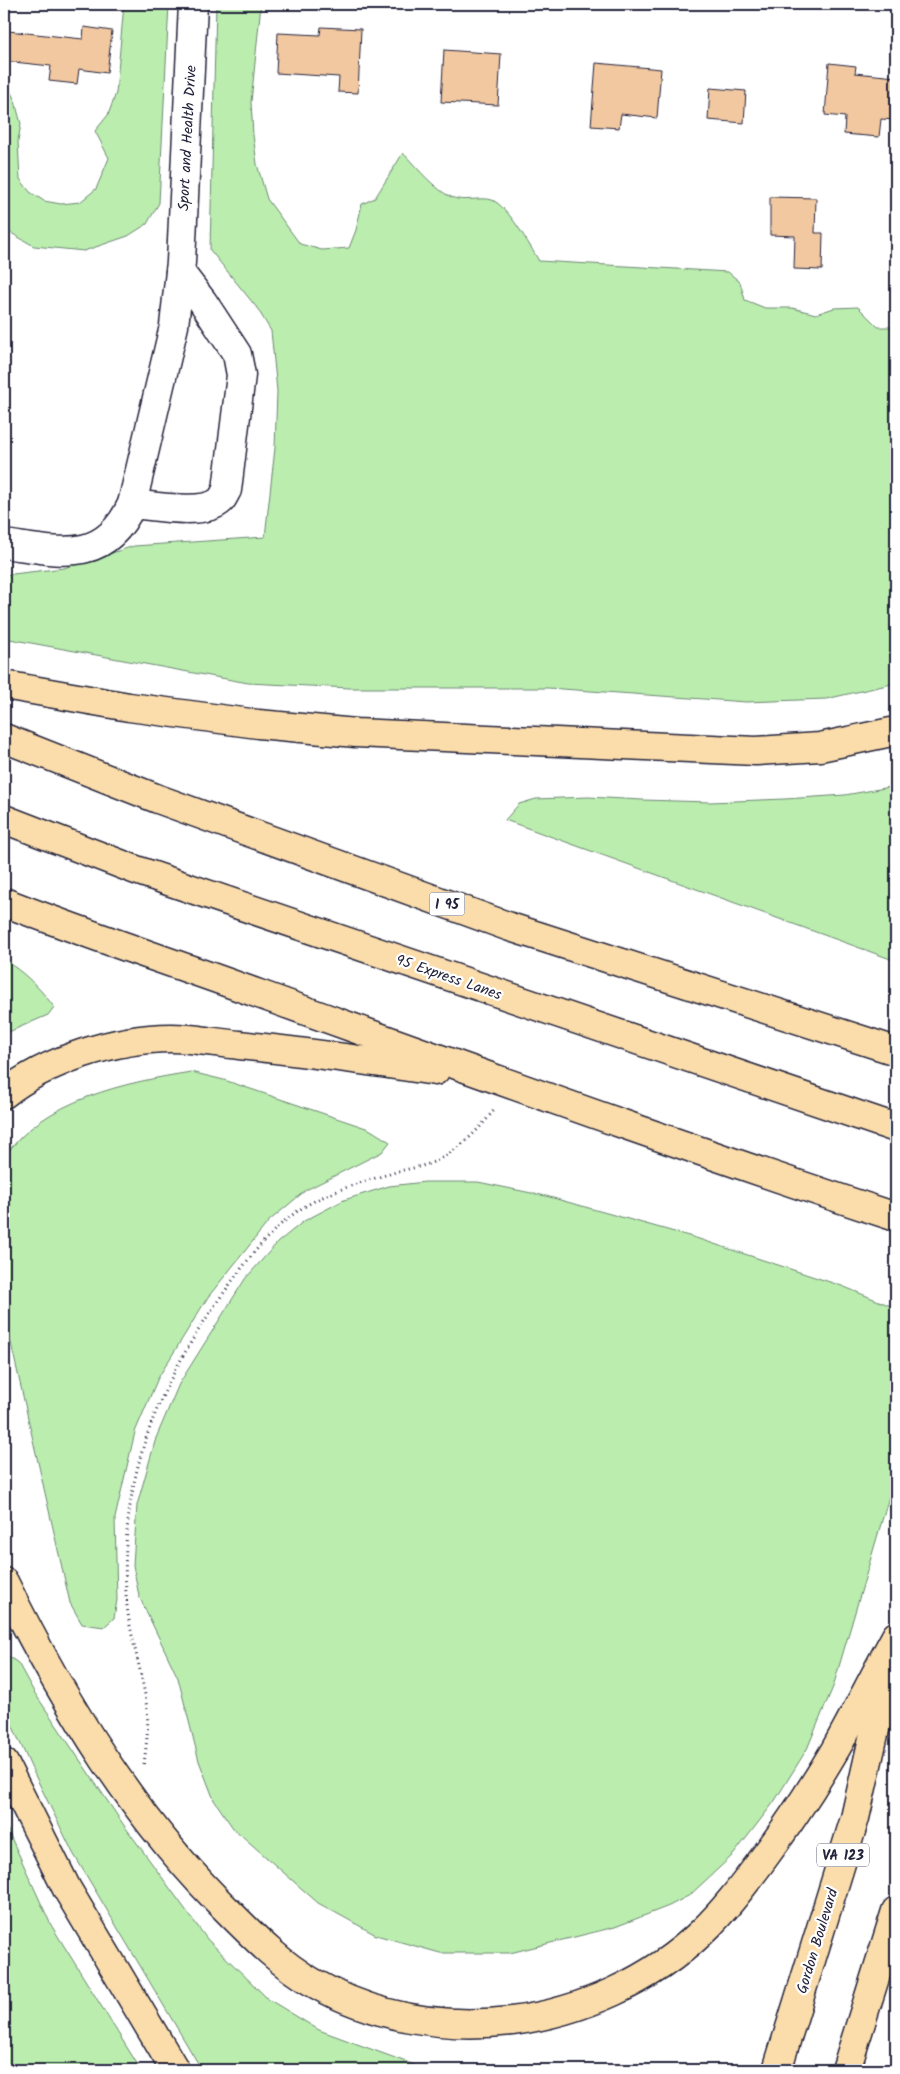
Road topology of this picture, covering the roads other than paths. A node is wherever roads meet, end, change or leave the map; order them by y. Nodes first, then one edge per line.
1 (193, 4) edge
2 (180, 272) junction
3 (132, 504) junction
4 (4, 544) edge
5 (4, 685) edge
6 (896, 731) edge
7 (4, 738) edge
8 (4, 819) edge
9 (4, 902) edge
10 (818, 1027) junction
11 (896, 1046) edge
12 (896, 1051) edge
13 (502, 1082) junction
14 (4, 1094) edge
15 (896, 1128) edge
16 (896, 1217) edge
17 (4, 1582) edge
18 (896, 1636) edge
19 (4, 1763) edge
20 (896, 1911) edge
21 (175, 2070) edge
22 (776, 2070) edge
23 (846, 2070) edge

1 - 2 street, Sport and Health Drive
2 - 3 street, Sport and Health Drive
2 - 3 street
3 - 4 street, Sport and Health Drive
5 - 6 main road
7 - 10 main road, I 95
8 - 15 main road, 95 Express Lanes
9 - 13 main road
10 - 11 main road
10 - 12 main road, I 95
13 - 14 main road
13 - 16 main road
17 - 18 main road
18 - 22 main road, Gordon Boulevard / VA 123
19 - 21 main road
20 - 23 main road

